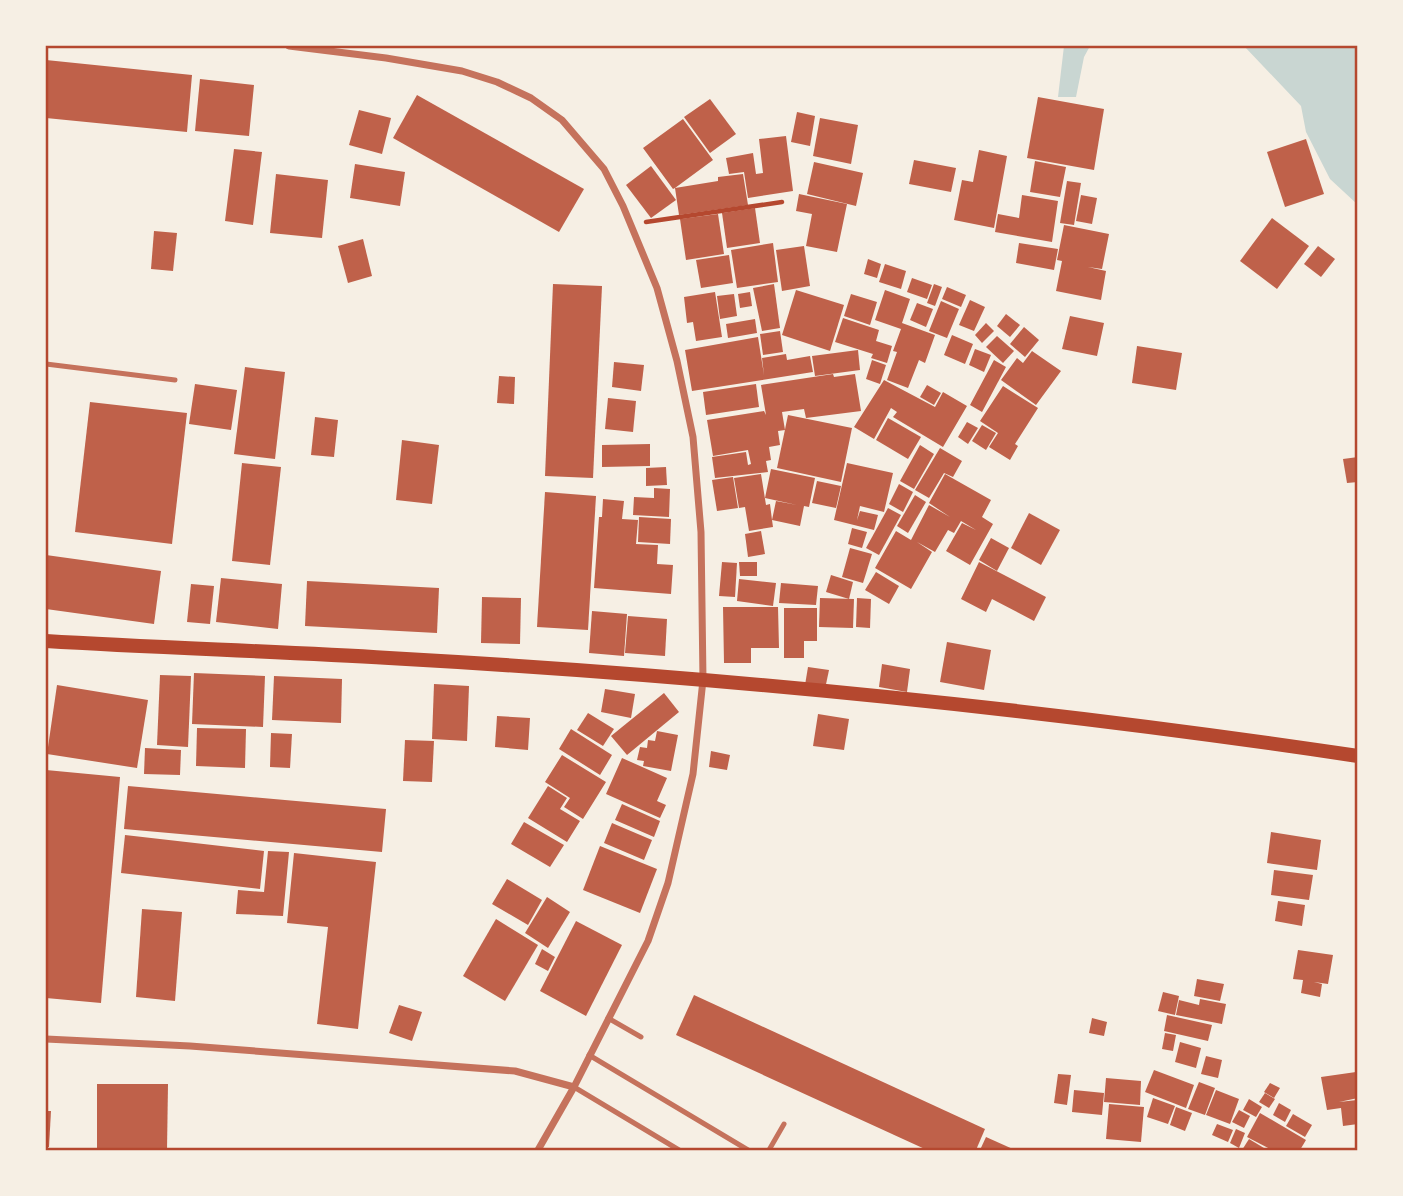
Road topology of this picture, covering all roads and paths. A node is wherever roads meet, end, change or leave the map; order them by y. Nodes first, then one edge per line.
1 (289, 46) edge
2 (782, 202) dead end
3 (632, 224) junction
4 (46, 364) edge
5 (175, 380) dead end
6 (46, 641) edge
7 (703, 681) junction
8 (1357, 756) edge
9 (608, 1018) junction
10 (641, 1037) dead end
11 (46, 1039) edge
12 (589, 1055) junction
13 (574, 1087) junction
14 (784, 1124) dead end
15 (538, 1150) edge
16 (679, 1150) edge
17 (748, 1150) edge
18 (769, 1150) edge

1 - 3 street
2 - 3 path
3 - 7 street
4 - 5 lane
6 - 7 main road
7 - 8 main road
7 - 9 street
9 - 10 lane
9 - 12 street
11 - 13 street
12 - 13 street
12 - 17 lane
13 - 15 street
13 - 16 lane
14 - 18 lane

